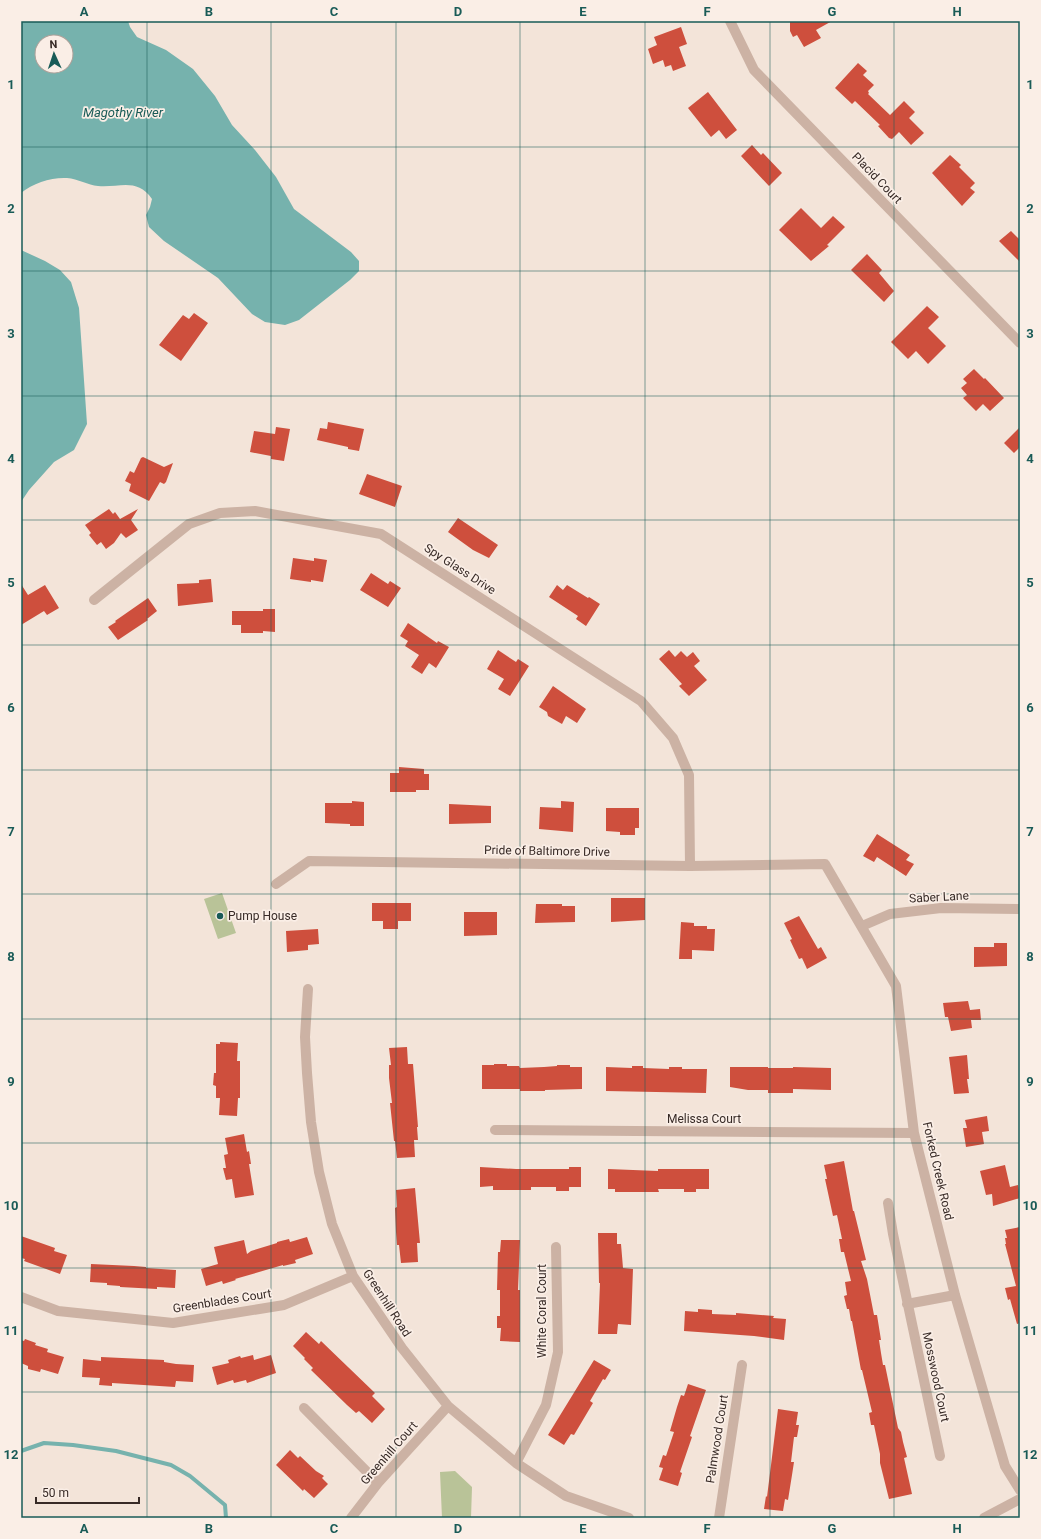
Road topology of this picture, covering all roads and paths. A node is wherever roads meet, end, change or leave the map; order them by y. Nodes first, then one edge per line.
1 (730, 21) edge
2 (1020, 343) edge
3 (94, 600) dead end
4 (825, 864) joint
5 (690, 866) junction
6 (276, 884) dead end
7 (1020, 909) edge
8 (862, 926) junction
9 (308, 989) dead end
10 (495, 1130) dead end
11 (914, 1133) junction
12 (888, 1203) dead end
13 (556, 1247) dead end
14 (353, 1276) junction
15 (955, 1295) junction
16 (21, 1297) edge
17 (907, 1304) junction
18 (742, 1365) dead end
19 (448, 1406) junction
20 (304, 1408) dead end
21 (940, 1456) dead end
22 (516, 1463) junction
23 (378, 1483) junction
24 (1020, 1490) edge
25 (1020, 1499) edge
26 (350, 1518) edge
27 (629, 1518) edge
28 (719, 1518) edge
29 (984, 1518) edge

1 - 2 street, Placid Court
3 - 5 street, Spy Glass Drive
4 - 5 street, Pride of Baltimore Drive
4 - 8 street, Forked Creek Road
5 - 6 street, Pride of Baltimore Drive
7 - 8 street, Saber Lane
8 - 11 street, Forked Creek Road
9 - 14 street, Greenhill Road
10 - 11 street, Melissa Court
11 - 15 street, Forked Creek Road
12 - 17 street, Mosswood Court
13 - 22 street, White Coral Court
14 - 16 street, Greenblades Court
14 - 19 street, Greenhill Road
15 - 17 street
15 - 24 street, Forked Creek Road
17 - 21 street, Mosswood Court
18 - 28 street, Palmwood Court
19 - 22 street, Greenhill Road
19 - 23 street, Greenhill Court
20 - 23 street
22 - 27 street, Greenhill Road
23 - 26 street, Greenhill Court
25 - 29 street

